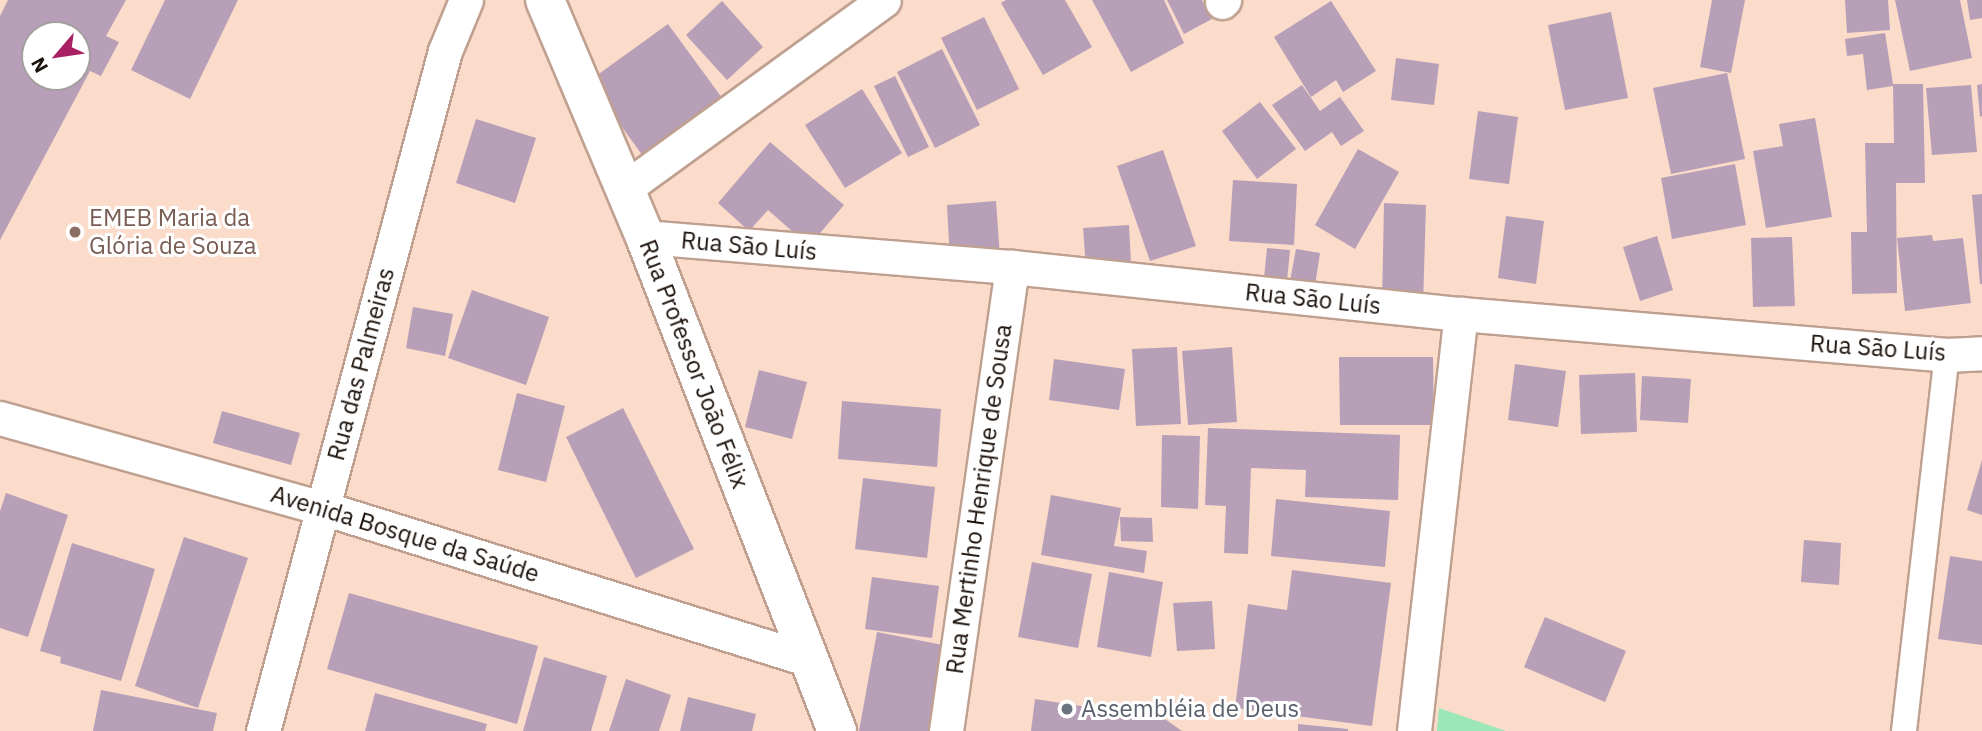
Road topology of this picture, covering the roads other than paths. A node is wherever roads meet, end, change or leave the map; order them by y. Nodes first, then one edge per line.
1 (466, 0) edge
2 (545, 0) edge
3 (884, 0) edge
4 (624, 189) junction
5 (645, 237) junction
6 (1013, 267) junction
7 (1461, 314) junction
8 (1982, 353) edge
9 (1947, 355) junction
10 (0, 418) edge
11 (323, 508) junction
12 (807, 659) junction
13 (263, 731) edge
14 (837, 731) edge
15 (946, 731) edge
16 (1414, 731) edge
17 (1904, 731) edge

1 - 11 street, Rua das Palmeiras
2 - 4 street, Rua Professor João Félix
3 - 4 street
4 - 5 street, Rua Professor João Félix
5 - 6 street, Rua São Luís
5 - 12 street, Rua Professor João Félix
6 - 7 street, Rua São Luís
6 - 15 street, Rua Mertinho Henrique de Sousa
7 - 9 street, Rua São Luís
7 - 16 street
8 - 9 street, Rua São Luís
9 - 17 street
10 - 11 street, Avenida Bosque da Saúde
11 - 12 street, Avenida Bosque da Saúde
11 - 13 street, Rua das Palmeiras
12 - 14 street, Rua Professor João Félix

